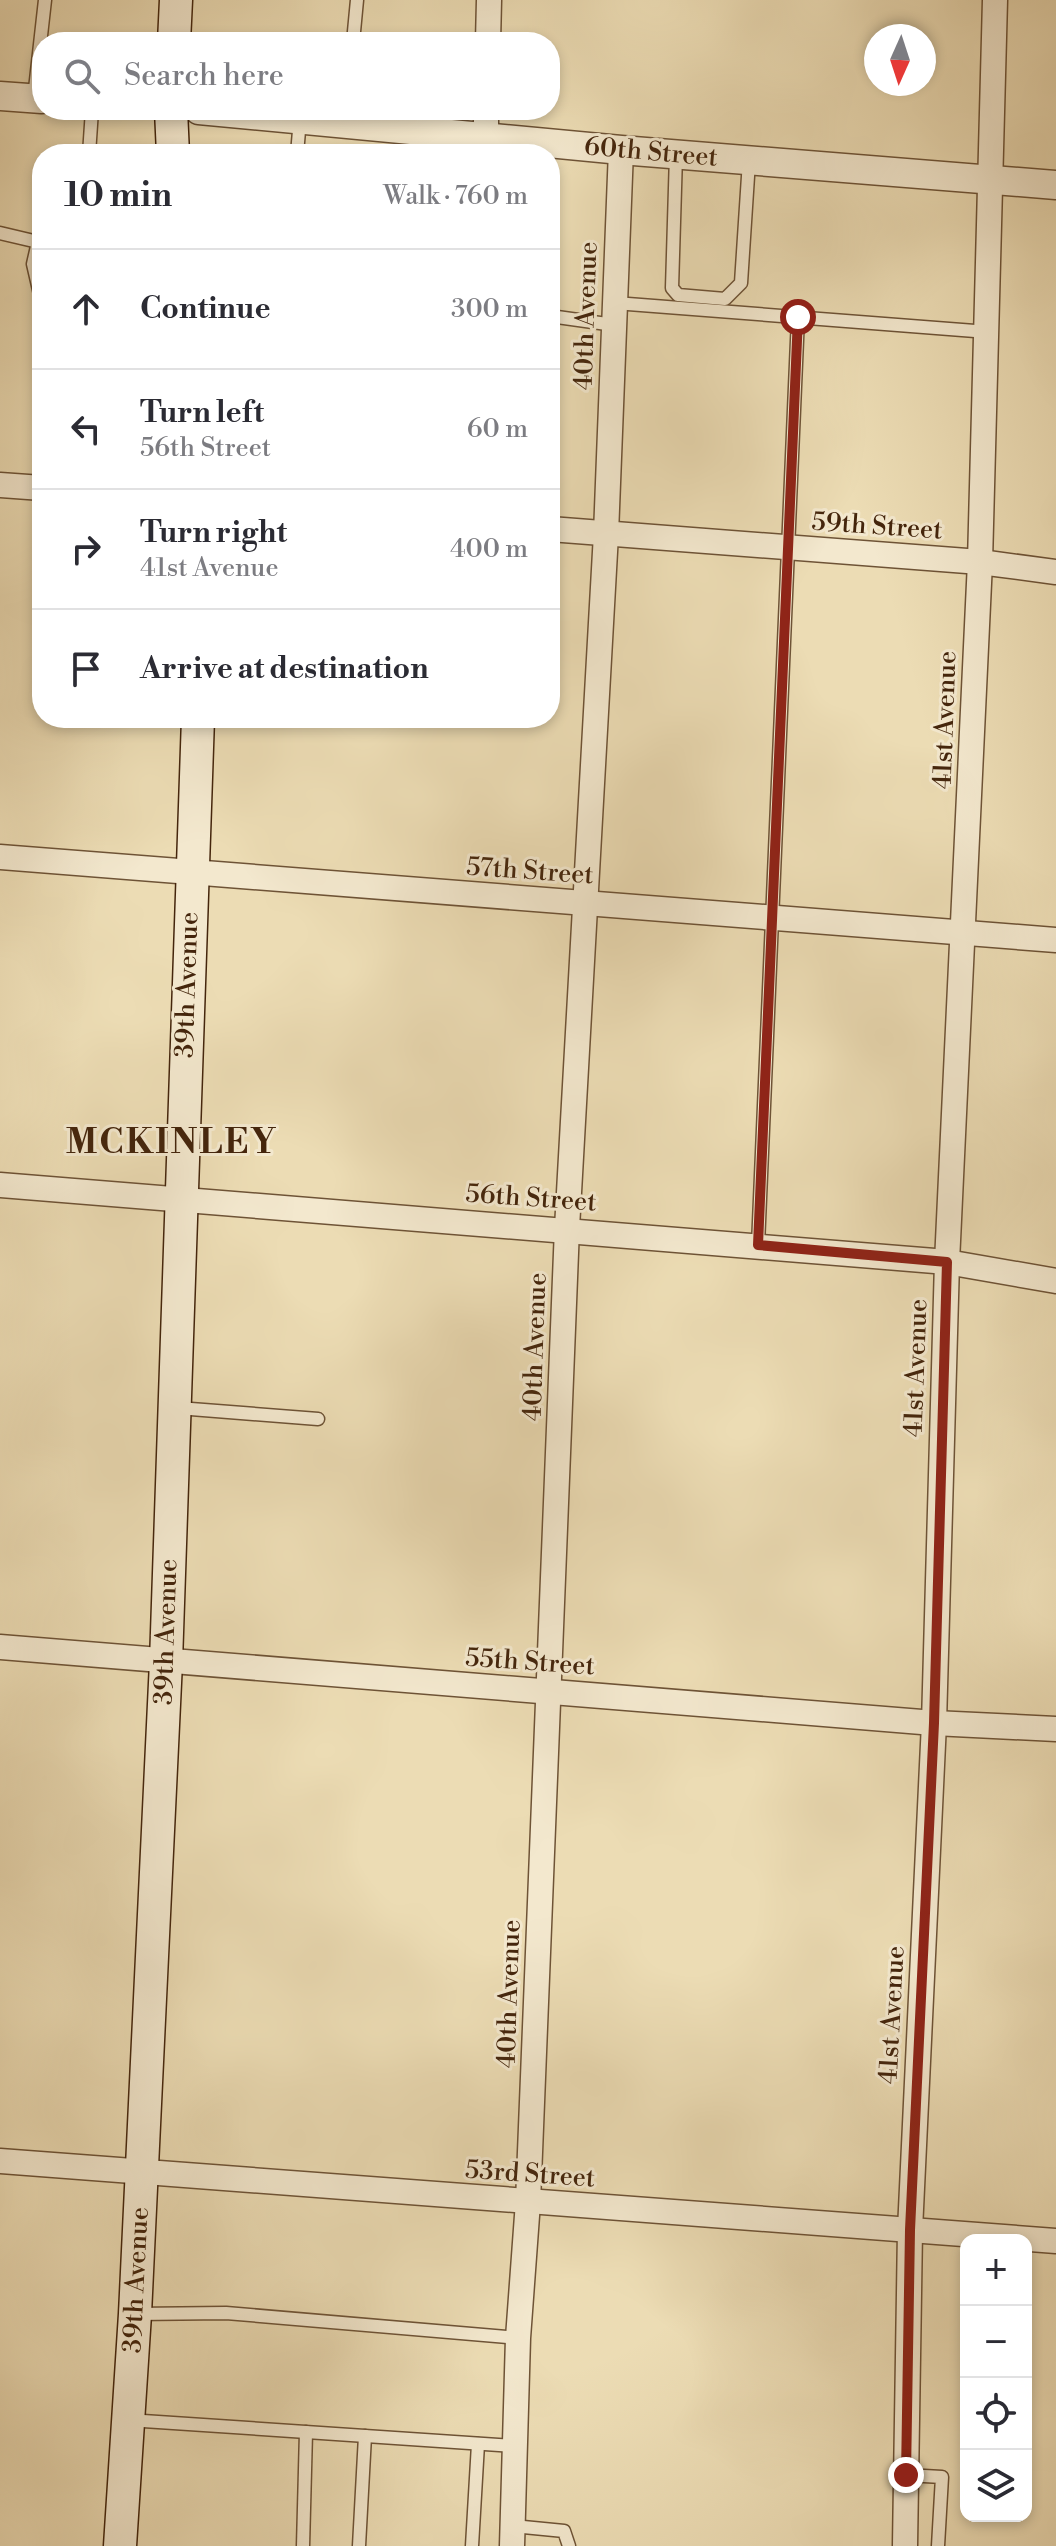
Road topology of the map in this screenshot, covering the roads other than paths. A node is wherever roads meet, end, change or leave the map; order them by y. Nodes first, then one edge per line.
1 (45, 0) edge
2 (357, 0) edge
3 (489, 0) edge
4 (995, 0) edge
5 (171, 2) edge
6 (43, 32) edge
7 (173, 32) edge
8 (354, 32) edge
9 (488, 32) edge
10 (0, 96) edge
11 (32, 98) edge
12 (91, 120) edge
13 (171, 120) edge
14 (303, 120) edge
15 (386, 120) edge
16 (486, 124) edge
17 (90, 144) edge
18 (173, 144) edge
19 (299, 144) edge
20 (621, 150) junction
21 (676, 155) junction
22 (749, 161) junction
23 (993, 181) junction
24 (1056, 185) edge
25 (0, 233) edge
26 (32, 239) edge
27 (614, 314) junction
28 (560, 316) edge
29 (798, 317) junction
30 (988, 332) junction
31 (0, 485) edge
32 (32, 487) edge
33 (560, 530) edge
34 (606, 534) junction
35 (789, 548) junction
36 (980, 562) junction
37 (1056, 572) edge
38 (198, 728) edge
39 (0, 857) edge
40 (191, 874) junction
41 (583, 902) junction
42 (772, 920) junction
43 (964, 934) junction
44 (1056, 940) edge
45 (0, 1185) edge
46 (180, 1201) junction
47 (567, 1228) junction
48 (758, 1245) junction
49 (947, 1262) junction
50 (1056, 1281) edge
51 (174, 1408) junction
52 (318, 1419) dead end
53 (0, 1647) edge
54 (166, 1662) junction
55 (550, 1692) junction
56 (934, 1723) junction
57 (1056, 1729) edge
58 (0, 2161) edge
59 (141, 2172) junction
60 (528, 2202) junction
61 (910, 2230) junction
62 (1056, 2241) edge
63 (135, 2314) junction
64 (518, 2338) junction
65 (128, 2420) junction
66 (306, 2432) junction
67 (365, 2436) junction
68 (478, 2444) junction
69 (515, 2446) junction
70 (906, 2475) junction
71 (512, 2536) edge
72 (120, 2546) edge
73 (303, 2546) edge
74 (359, 2546) edge
75 (472, 2546) edge
76 (569, 2546) edge
77 (905, 2546) edge
78 (938, 2546) edge

1 - 6 lane
2 - 8 lane
3 - 9 street
4 - 23 street, 41st Avenue
5 - 7 main road
10 - 11 street
12 - 17 lane
13 - 18 main road
14 - 19 lane
15 - 16 street, 60th Street
16 - 20 street, 60th Street
20 - 21 street, 60th Street
20 - 27 street, 40th Avenue
21 - 22 street, 60th Street
21 - 22 lane
22 - 23 street, 60th Street
23 - 24 street, 60th Street
23 - 30 street, 41st Avenue
25 - 26 lane
27 - 28 lane
27 - 29 lane
27 - 34 street, 40th Avenue
29 - 30 lane
29 - 35 lane
30 - 36 street, 41st Avenue
31 - 32 street
33 - 34 street, 59th Street
34 - 35 street, 59th Street
34 - 41 street, 40th Avenue
35 - 36 street, 59th Street
35 - 42 lane
36 - 37 street, 59th Street
36 - 43 street, 41st Avenue
38 - 40 main road, 39th Avenue
39 - 40 street, 57th Street
40 - 41 street, 57th Street
40 - 46 main road, 39th Avenue
41 - 42 street, 57th Street
41 - 47 street, 40th Avenue
42 - 43 street, 57th Street
42 - 48 lane
43 - 44 street, 57th Street
43 - 49 street, 41st Avenue
45 - 46 street, 56th Street
46 - 47 street, 56th Street
46 - 51 main road, 39th Avenue
47 - 48 street, 56th Street
47 - 55 street, 40th Avenue
48 - 49 street, 56th Street
49 - 50 street, 56th Street
49 - 56 street, 41st Avenue
51 - 52 lane
51 - 54 main road, 39th Avenue
53 - 54 street, 55th Street
54 - 55 street, 55th Street
54 - 59 main road, 39th Avenue
55 - 56 street, 55th Street
55 - 60 street, 40th Avenue
56 - 57 street, 55th Street
56 - 61 street, 41st Avenue
58 - 59 street, 53rd Street
59 - 60 street, 53rd Street
59 - 63 main road, 39th Avenue
60 - 61 street, 53rd Street
60 - 64 street, 40th Avenue
61 - 62 street, 53rd Street
61 - 70 street, 41st Avenue
63 - 64 lane
63 - 65 main road, 39th Avenue
64 - 69 street, 40th Avenue
65 - 66 lane
65 - 72 main road, 39th Avenue
66 - 67 lane
66 - 73 lane
67 - 68 lane
67 - 74 lane
68 - 69 lane
68 - 75 lane
69 - 71 street, 40th Avenue
70 - 77 street, 41st Avenue
70 - 78 lane
71 - 76 lane

